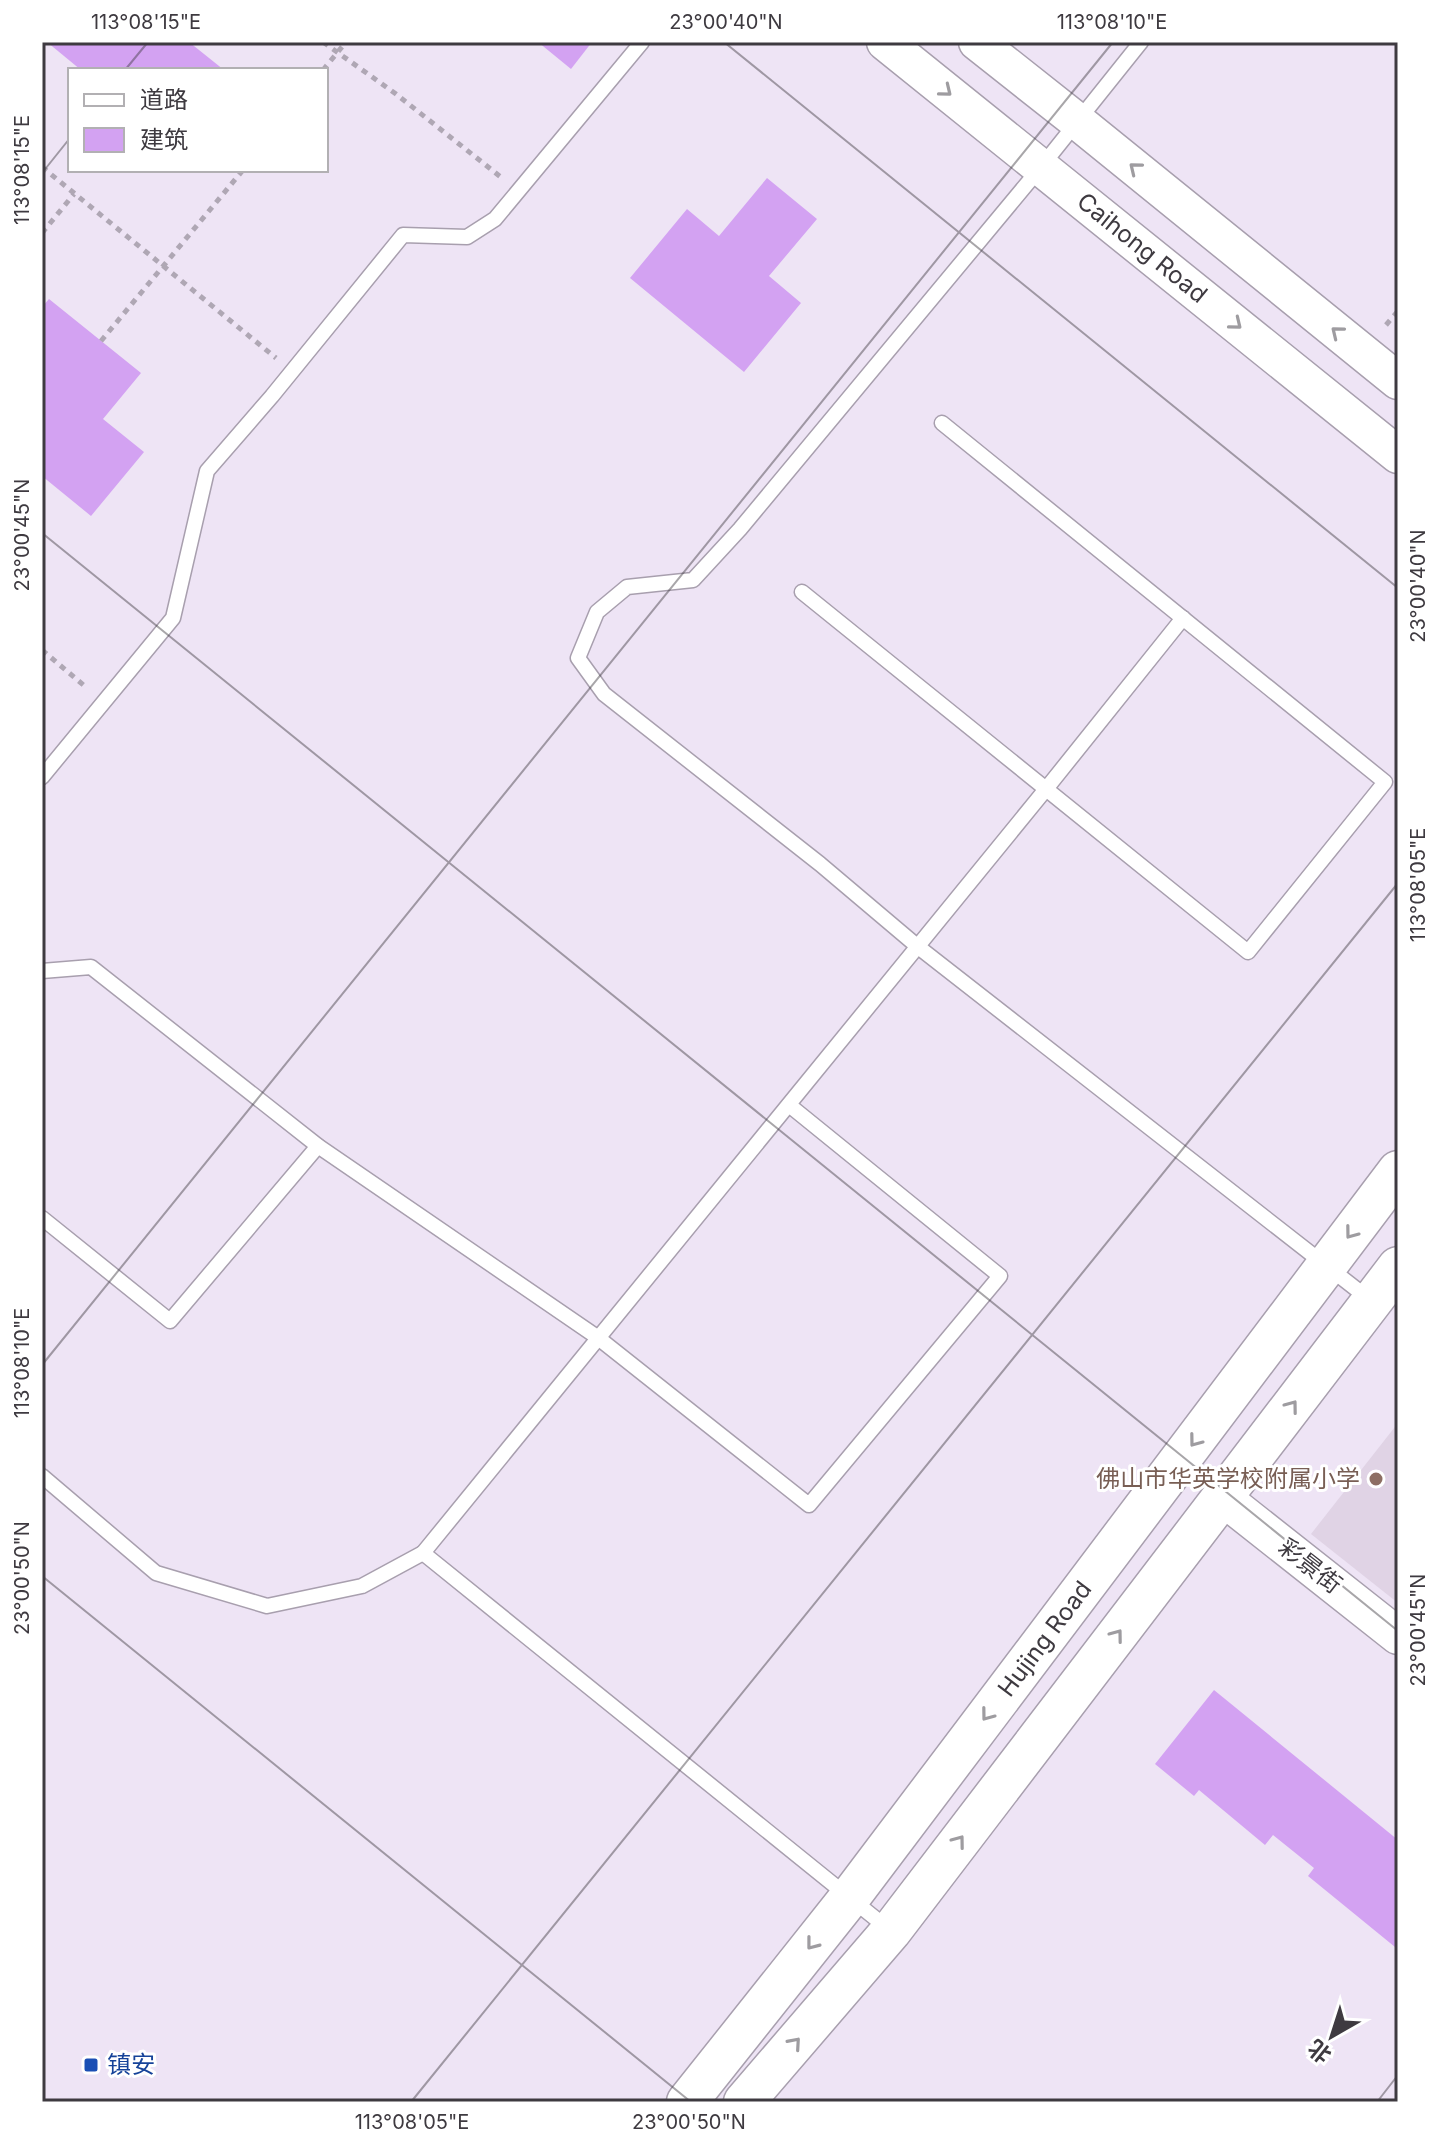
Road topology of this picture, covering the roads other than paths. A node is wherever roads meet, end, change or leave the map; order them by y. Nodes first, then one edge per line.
1 (642, 42) edge
2 (885, 42) edge
3 (977, 42) edge
4 (1141, 42) edge
5 (1077, 121) junction
6 (1041, 167) junction
7 (1398, 381) edge
8 (942, 423) dead end
9 (1398, 455) edge
10 (802, 592) dead end
11 (1183, 618) junction
12 (42, 777) edge
13 (1046, 789) junction
14 (917, 946) junction
15 (42, 971) edge
16 (789, 1105) junction
17 (318, 1146) junction
18 (1398, 1171) edge
19 (42, 1218) edge
20 (1327, 1267) junction
21 (1398, 1267) edge
22 (1372, 1301) junction
23 (597, 1337) junction
24 (42, 1476) edge
25 (1222, 1497) junction
26 (423, 1553) junction
27 (1398, 1636) edge
28 (850, 1897) junction
29 (891, 1931) junction
30 (687, 2102) edge
31 (744, 2102) edge

1 - 12 lane
2 -> 6 street, Caihong Road
3 - 5 street
4 - 5 lane
5 - 6 lane
7 -> 5 street
6 -> 9 street, Caihong Road
6 - 14 lane
8 - 11 lane
10 - 13 lane
11 - 13 lane
11 - 13 lane
13 - 14 lane
14 - 16 lane
14 - 20 lane
15 - 17 lane
16 - 23 lane
16 - 23 lane
17 - 19 lane
17 - 23 lane
18 -> 20 main road, Hujing Road
20 - 22 lane
20 -> 28 main road, Hujing Road
21 - 22 main road
25 -> 22 main road
23 - 26 lane
24 - 26 lane
25 - 27 street, 彩景街
29 -> 25 main road
26 - 28 lane
28 - 29 lane
28 -> 30 main road, Hujing Road
31 -> 29 main road

